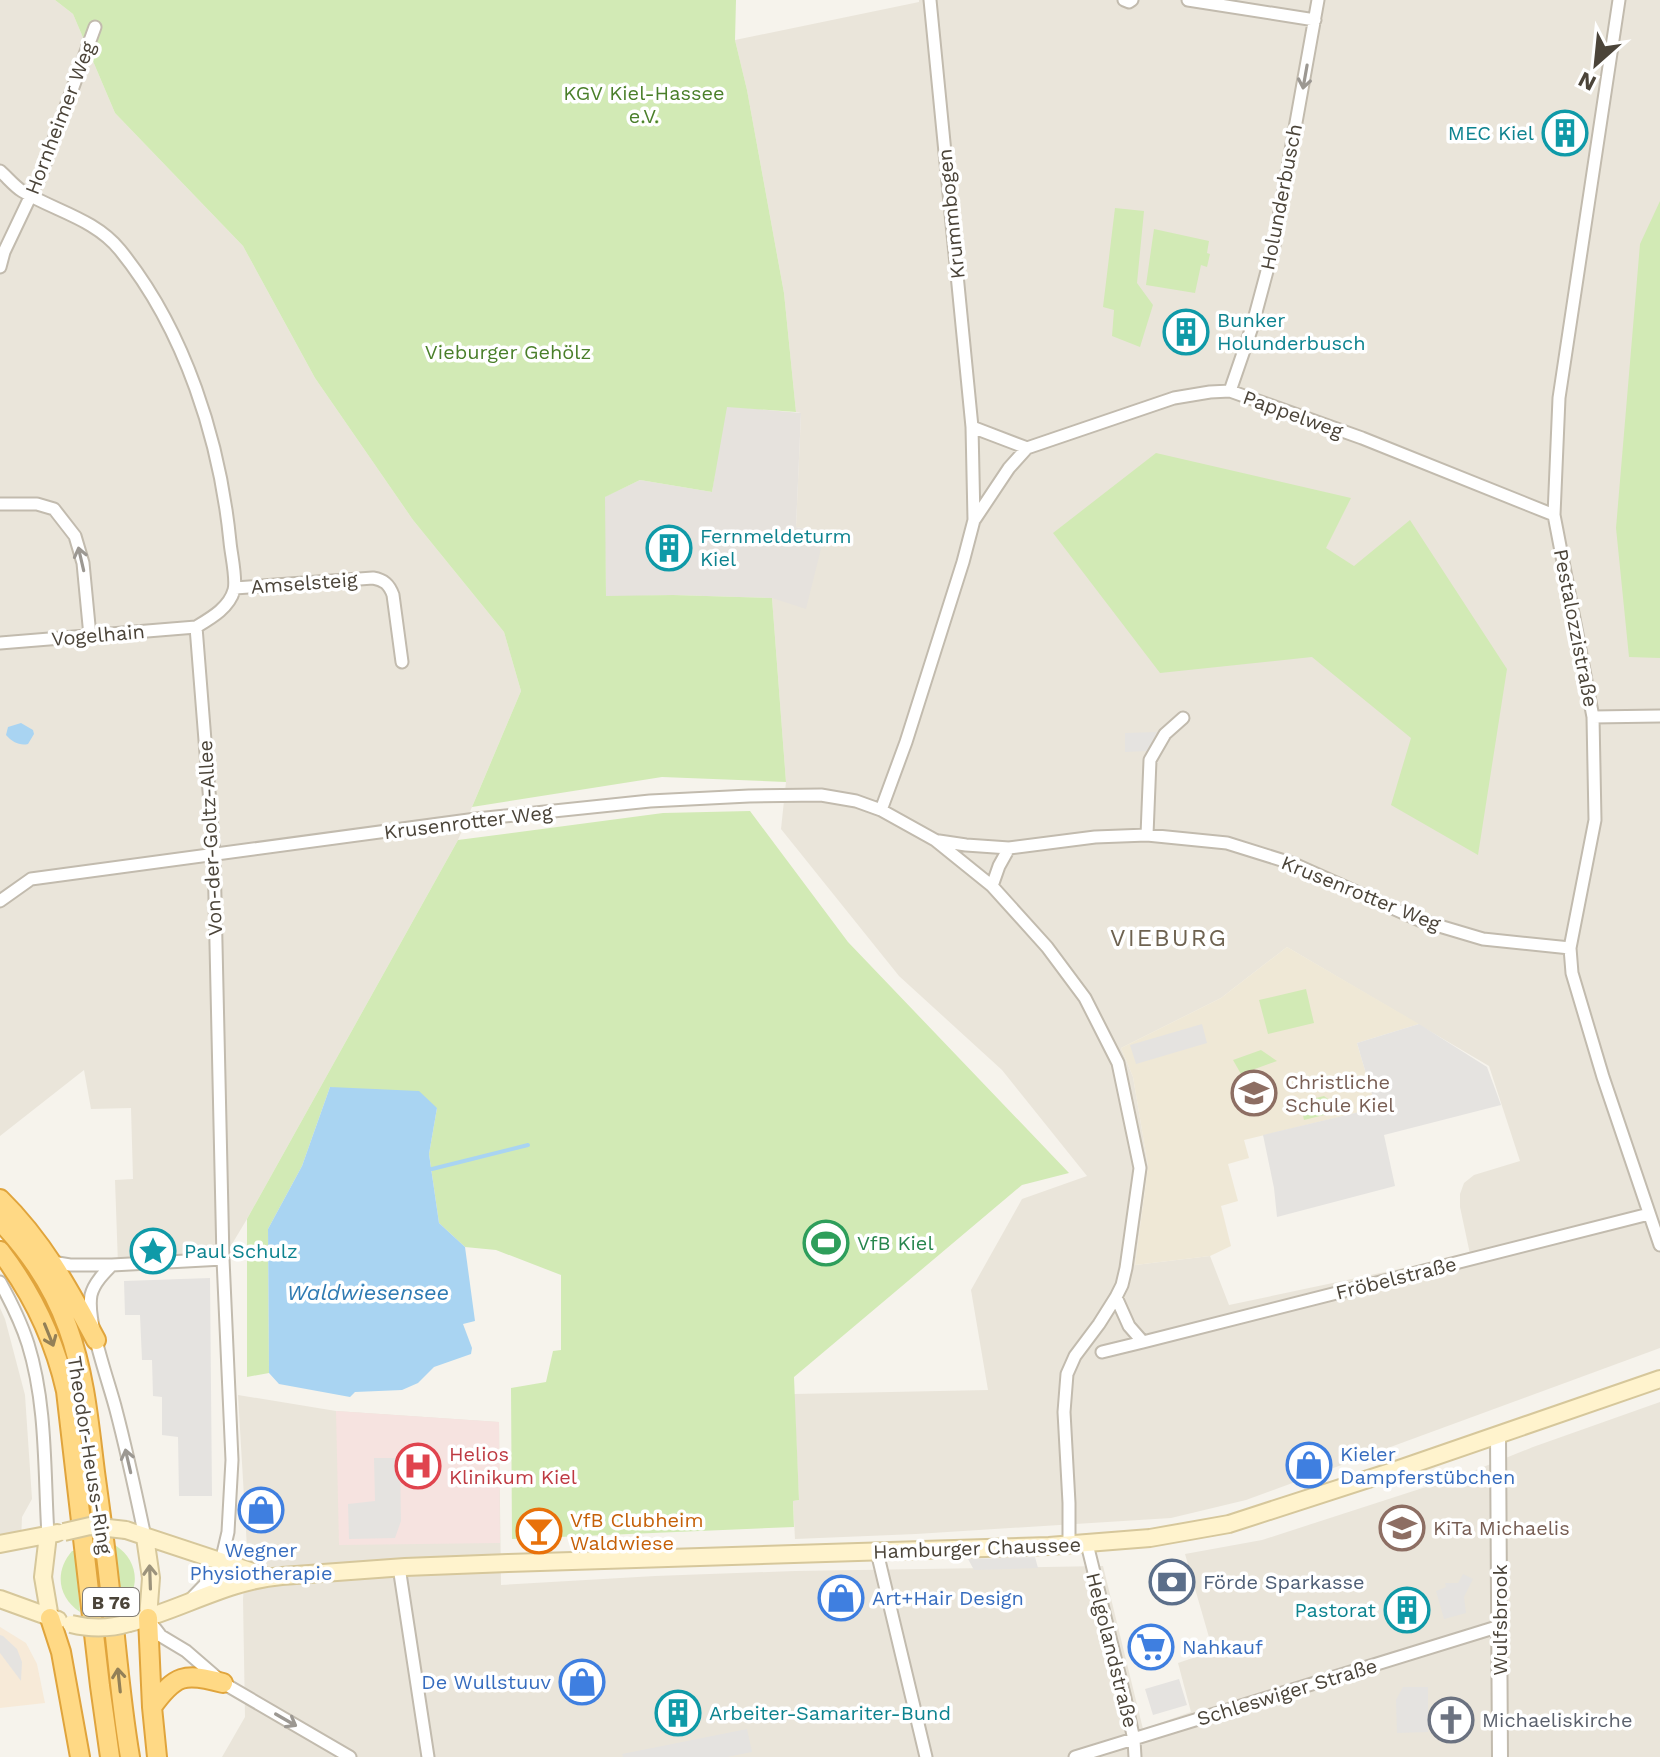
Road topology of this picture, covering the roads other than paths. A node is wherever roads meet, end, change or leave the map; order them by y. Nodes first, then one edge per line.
1 (930, 0) edge
2 (1124, 0) edge
3 (1132, 0) edge
4 (1188, 0) edge
5 (1318, 0) edge
6 (1619, 0) edge
7 (1315, 20) junction
8 (95, 27) dead end
9 (0, 171) edge
10 (30, 195) junction
11 (2, 251) edge
12 (0, 267) edge
13 (1230, 391) junction
14 (972, 427) junction
15 (1027, 448) junction
16 (0, 504) edge
17 (1554, 515) junction
18 (974, 520) junction
19 (235, 588) junction
20 (196, 627) junction
21 (90, 636) junction
22 (0, 643) edge
23 (402, 662) dead end
24 (1660, 716) edge
25 (1593, 717) junction
26 (1183, 718) dead end
27 (881, 810) junction
28 (1147, 835) junction
29 (935, 840) junction
30 (1009, 848) junction
31 (214, 854) junction
32 (992, 886) junction
33 (0, 901) edge
34 (1570, 948) junction
35 (0, 1199) edge
36 (1649, 1214) junction
37 (0, 1221) edge
38 (1660, 1245) edge
39 (0, 1251) edge
40 (223, 1259) junction
41 (52, 1262) junction
42 (112, 1265) junction
43 (0, 1282) edge
44 (1116, 1297) junction
45 (96, 1340) junction
46 (1143, 1342) junction
47 (1102, 1352) dead end
48 (1660, 1379) edge
49 (1498, 1435) junction
50 (56, 1534) junction
51 (145, 1537) junction
52 (0, 1544) edge
53 (1087, 1544) junction
54 (1069, 1545) junction
55 (877, 1552) junction
56 (221, 1562) junction
57 (399, 1567) junction
58 (268, 1577) junction
59 (0, 1599) edge
60 (189, 1602) junction
61 (50, 1618) junction
62 (148, 1618) junction
63 (1500, 1626) junction
64 (223, 1683) junction
65 (152, 1707) junction
66 (1134, 1740) junction
67 (80, 1757) edge
68 (110, 1757) edge
69 (130, 1757) edge
70 (157, 1757) edge
71 (350, 1757) edge
72 (428, 1757) edge
73 (926, 1757) edge
74 (1075, 1757) edge
75 (1135, 1757) edge
76 (1500, 1757) edge

1 - 14 street, Krummbogen
2 - 3 street
4 - 7 street
5 - 7 street, Holunderbusch
6 - 17 street, Pestalozzistraße
7 -> 13 street, Holunderbusch
8 - 10 street, Hornheimer Weg
9 - 10 street
10 - 11 street, Hornheimer Weg
10 - 19 street
11 - 12 street, Hornheimer Weg
13 - 15 street, Pappelweg
13 - 17 street, Pappelweg
14 - 15 street
14 - 18 street, Krummbogen
15 - 18 street, Krummbogen
21 -> 16 street
17 - 25 street, Pestalozzistraße
18 - 27 street, Krummbogen
19 - 20 street
19 - 23 street, Amselsteig
20 - 21 street, Vogelhain
20 - 31 street, Von-der-Goltz-Allee
21 - 22 street, Vogelhain
24 - 25 street
25 - 34 street, Pestalozzistraße
26 - 28 street
27 - 29 street, Krusenrotter Weg
27 - 31 street, Krusenrotter Weg
28 - 30 street, Krusenrotter Weg
28 - 34 street, Krusenrotter Weg
29 - 30 street, Krusenrotter Weg
29 - 32 street, Krusenrotter Weg
30 - 32 street
31 - 33 street, Krusenrotter Weg
31 - 40 street, Von-der-Goltz-Allee
32 - 44 street, Krusenrotter Weg
34 - 36 street, Pestalozzistraße
35 - 41 highway
36 - 38 street, Pestalozzistraße
36 - 46 street, Fröbelstraße
69 -> 37 highway, Theodor-Heuss-Ring / B 76
39 -> 68 highway, Theodor-Heuss-Ring / B 76
40 - 42 street
40 - 56 street, Von-der-Goltz-Allee
41 - 42 street
41 - 45 highway
42 - 45 street
43 - 50 street, Theodor-Heuss-Ring
44 - 46 street
44 - 54 street, Krusenrotter Weg
51 -> 45 street
46 - 47 street, Fröbelstraße
48 - 49 main road, Hamburger Chaussee
49 - 53 main road, Hamburger Chaussee
49 - 63 street, Wulfsbrook
50 - 51 main road, Hamburger Chaussee, bridge
50 - 52 main road, Hamburger Chaussee
50 - 61 main road
51 - 56 main road, Hamburger Chaussee
62 -> 51 main road
53 - 54 main road, Hamburger Chaussee
53 - 66 street, Helgolandstraße
54 - 55 main road, Hamburger Chaussee
55 - 57 main road, Hamburger Chaussee
55 - 73 street
56 - 58 main road, Hamburger Chaussee
56 - 60 street, Von-der-Goltz-Allee
57 - 58 main road, Hamburger Chaussee
57 - 72 street
58 - 60 main road, Hamburger Chaussee
59 - 61 main road, Hamburger Chaussee
60 - 62 main road, Hamburger Chaussee
61 - 62 main road, Hamburger Chaussee, bridge
61 - 67 highway
62 - 64 street
62 - 65 highway
63 - 66 street, Schleswiger Straße
63 - 76 street, Wulfsbrook
64 - 65 highway
64 -> 71 street
65 - 70 highway
66 - 74 street, Schleswiger Straße
66 - 75 street, Helgolandstraße

